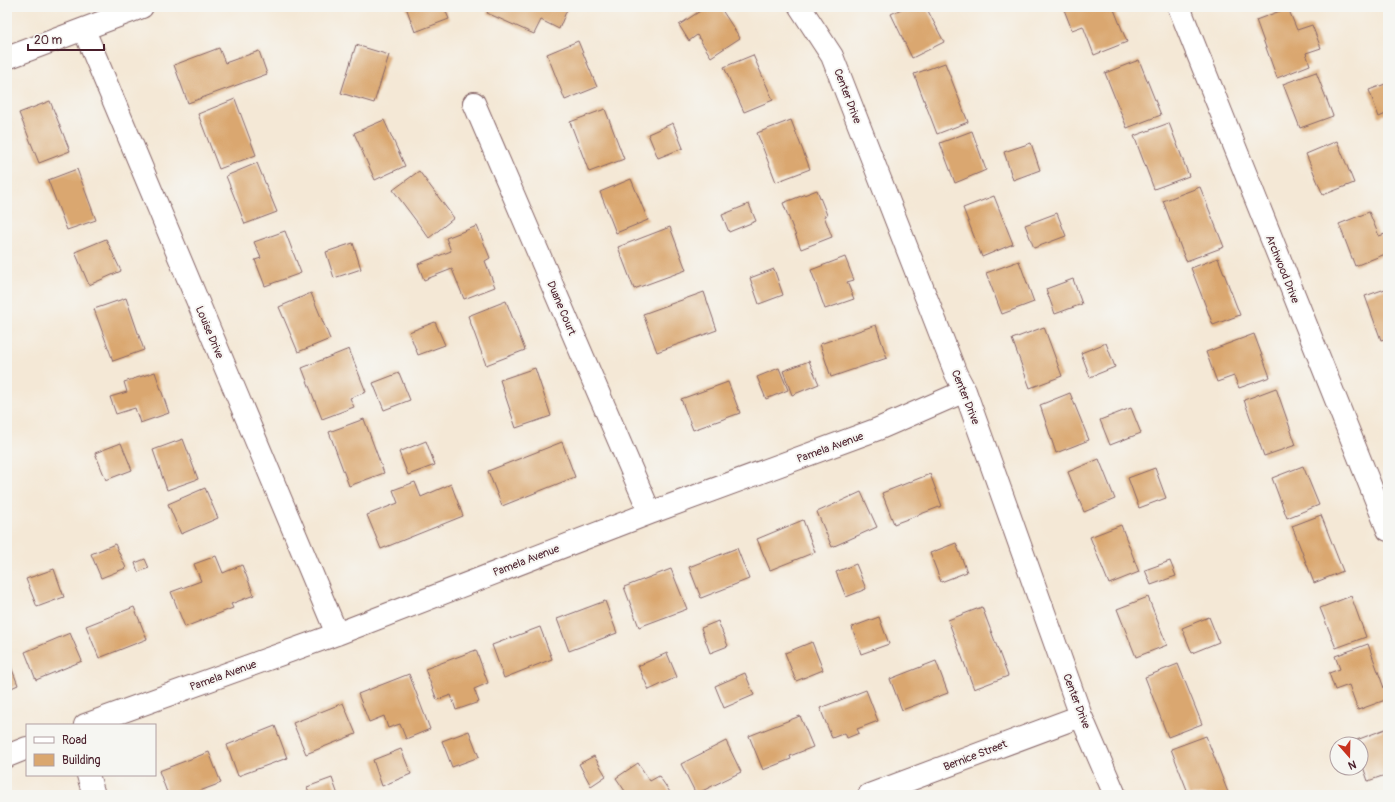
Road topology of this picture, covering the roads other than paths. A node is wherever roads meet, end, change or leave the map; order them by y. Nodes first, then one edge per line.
1 (142, 7) edge
2 (800, 7) edge
3 (1179, 7) edge
4 (84, 30) junction
5 (7, 58) edge
6 (474, 103) dead end
7 (965, 391) junction
8 (650, 513) junction
9 (1388, 530) edge
10 (337, 634) junction
11 (1081, 716) junction
12 (89, 724) edge
13 (26, 748) edge
14 (7, 756) edge
15 (88, 776) edge
16 (94, 795) edge
17 (869, 795) edge
18 (1115, 795) edge

1 - 4 street
2 - 7 street, Center Drive
3 - 9 street, Archwood Drive
4 - 5 street
4 - 10 street, Louise Drive
6 - 8 street, Duane Court
7 - 8 street, Pamela Avenue
7 - 11 street, Center Drive
8 - 10 street, Pamela Avenue
10 - 12 street, Pamela Avenue
11 - 17 street, Bernice Street
11 - 18 street, Center Drive
13 - 14 street
15 - 16 street

